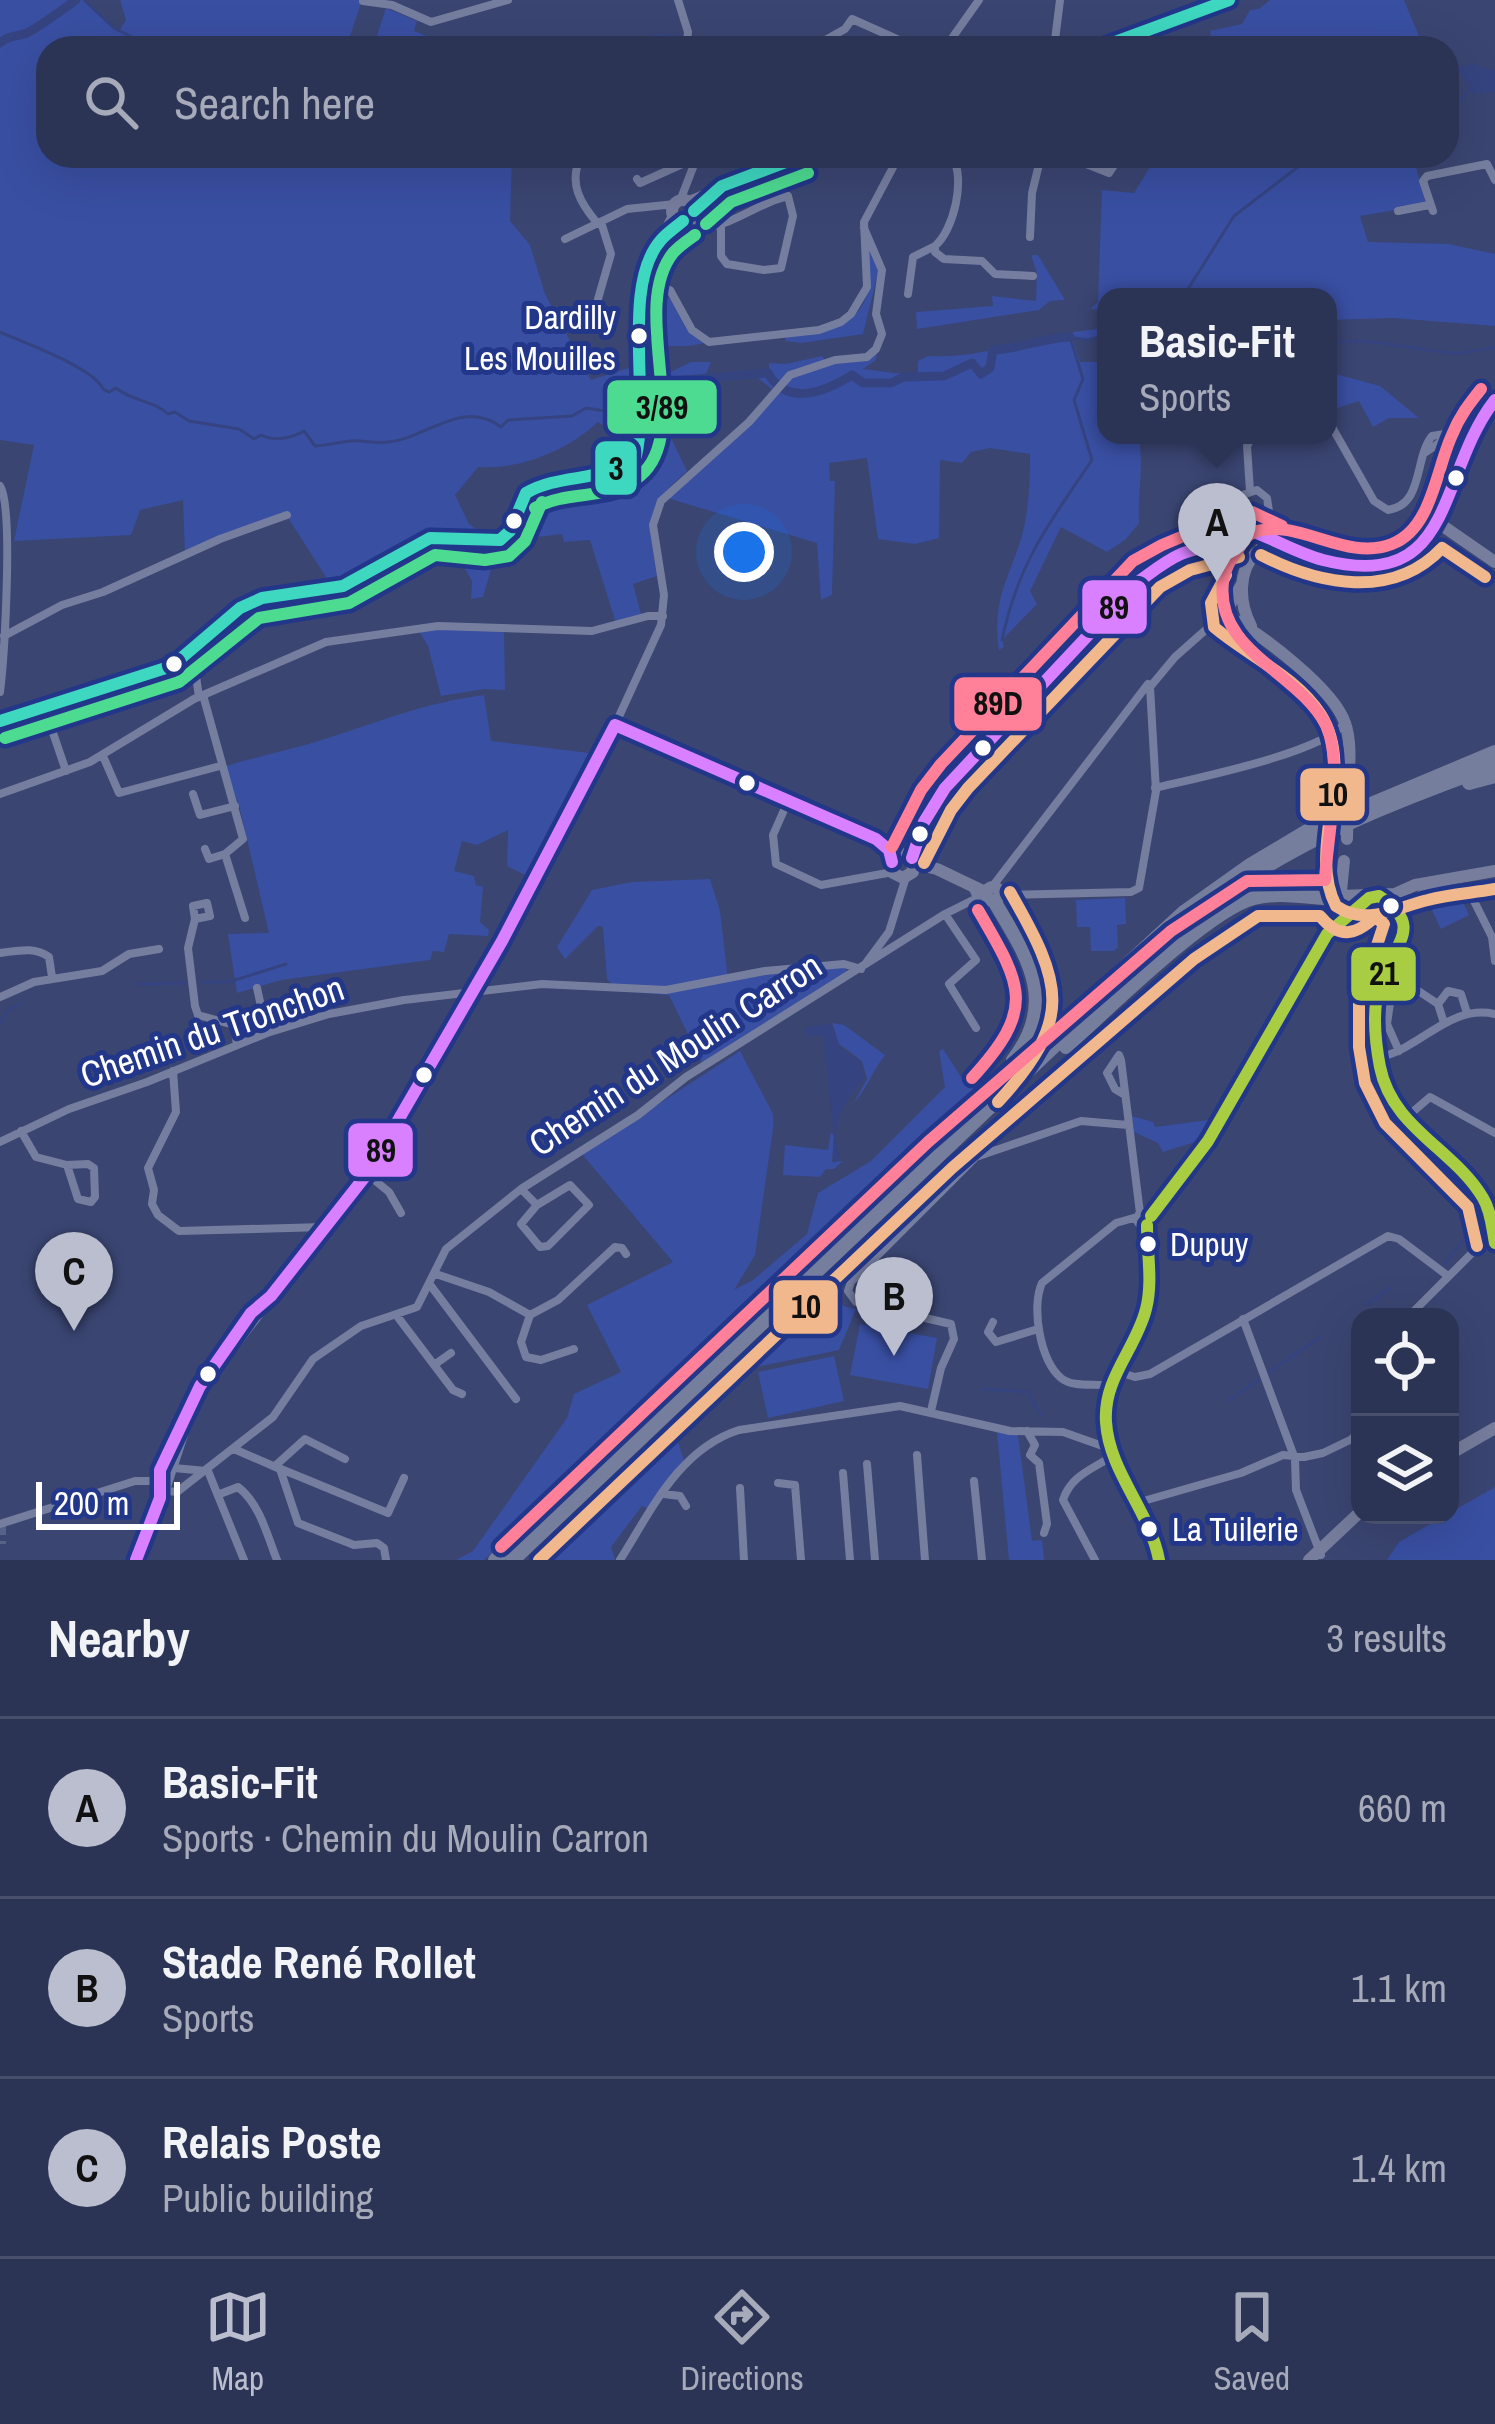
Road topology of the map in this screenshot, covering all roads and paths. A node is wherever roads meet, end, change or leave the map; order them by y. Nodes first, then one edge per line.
1 (508, 0) edge
2 (678, 0) edge
3 (980, 0) edge
4 (1060, 0) edge
5 (1229, 0) edge
6 (363, 1) edge
7 (688, 36) edge
8 (832, 36) edge
9 (890, 36) edge
10 (954, 36) edge
11 (1056, 36) edge
12 (1132, 36) edge
13 (576, 168) edge
14 (671, 168) edge
15 (693, 168) edge
16 (772, 168) edge
17 (892, 168) edge
18 (957, 168) edge
19 (1038, 168) edge
20 (638, 179) dead end
21 (1495, 180) edge
22 (685, 212) junction
23 (1398, 212) dead end
24 (600, 223) junction
25 (721, 224) junction
26 (864, 228) junction
27 (1030, 237) dead end
28 (565, 239) dead end
29 (935, 246) junction
30 (1033, 276) dead end
31 (644, 281) junction
32 (660, 288) junction
33 (908, 294) dead end
34 (640, 298) junction
35 (601, 313) dead end
36 (1495, 400) edge
37 (1337, 436) edge
38 (1247, 444) edge
39 (1466, 445) junction
40 (0, 486) edge
41 (1250, 491) junction
42 (287, 515) dead end
43 (1440, 524) junction
44 (1250, 546) junction
45 (1495, 562) edge
46 (1236, 613) junction
47 (663, 616) junction
48 (4, 636) junction
49 (193, 656) junction
50 (0, 692) edge
51 (1145, 694) junction
52 (201, 696) junction
53 (0, 718) edge
54 (615, 724) junction
55 (51, 727) dead end
56 (1343, 732) junction
57 (1495, 752) edge
58 (103, 756) junction
59 (1495, 765) edge
60 (220, 766) junction
61 (66, 771) junction
62 (1495, 776) edge
63 (1156, 788) junction
64 (0, 794) edge
65 (193, 794) dead end
66 (788, 801) junction
67 (235, 806) junction
68 (1361, 818) junction
69 (205, 849) dead end
70 (225, 854) junction
71 (900, 865) junction
72 (1495, 871) edge
73 (988, 893) junction
74 (1395, 894) junction
75 (1353, 903) junction
76 (945, 914) junction
77 (1402, 917) junction
78 (245, 918) dead end
79 (195, 919) dead end
80 (889, 932) junction
81 (900, 942) junction
82 (159, 949) dead end
83 (0, 952) edge
84 (869, 959) junction
85 (1495, 961) edge
86 (844, 964) junction
87 (861, 969) junction
88 (52, 977) junction
89 (257, 988) dead end
90 (474, 992) junction
91 (0, 997) edge
92 (1438, 1004) junction
93 (1467, 1013) junction
94 (1495, 1014) edge
95 (1444, 1023) junction
96 (976, 1028) dead end
97 (267, 1033) junction
98 (237, 1045) junction
99 (1400, 1051) junction
100 (1380, 1057) junction
101 (172, 1072) junction
102 (1125, 1095) dead end
103 (1407, 1117) junction
104 (1128, 1124) junction
105 (21, 1131) junction
106 (966, 1132) junction
107 (1495, 1133) edge
108 (943, 1134) junction
109 (0, 1142) edge
110 (67, 1165) junction
111 (367, 1174) junction
112 (521, 1189) junction
113 (537, 1205) junction
114 (401, 1213) dead end
115 (1143, 1219) junction
116 (326, 1227) junction
117 (1495, 1242) edge
118 (626, 1254) dead end
119 (436, 1274) junction
120 (1448, 1276) junction
121 (431, 1286) junction
122 (1417, 1308) edge
123 (398, 1316) junction
124 (530, 1316) junction
125 (1243, 1318) junction
126 (993, 1322) dead end
127 (1038, 1329) junction
128 (574, 1349) dead end
129 (451, 1353) dead end
130 (434, 1365) junction
131 (1115, 1371) junction
132 (1110, 1386) junction
133 (462, 1394) dead end
134 (516, 1399) dead end
135 (931, 1411) junction
136 (1495, 1425) edge
137 (1028, 1431) junction
138 (1351, 1440) edge
139 (1459, 1447) edge
140 (234, 1449) junction
141 (1112, 1452) junction
142 (917, 1455) dead end
143 (1293, 1455) junction
144 (345, 1459) dead end
145 (170, 1464) junction
146 (867, 1464) dead end
147 (278, 1467) junction
148 (208, 1471) junction
149 (843, 1473) dead end
150 (404, 1478) dead end
151 (974, 1481) dead end
152 (778, 1484) dead end
153 (163, 1486) junction
154 (740, 1488) dead end
155 (220, 1494) junction
156 (663, 1495) junction
157 (1140, 1502) junction
158 (686, 1506) dead end
159 (0, 1524) edge
160 (1351, 1524) edge
161 (1044, 1533) dead end
162 (1316, 1554) edge
163 (140, 1560) edge
164 (244, 1560) edge
165 (277, 1560) edge
166 (386, 1560) edge
167 (496, 1560) edge
168 (513, 1560) edge
169 (620, 1560) edge
170 (744, 1560) edge
171 (801, 1560) edge
172 (850, 1560) edge
173 (875, 1560) edge
174 (925, 1560) edge
175 (982, 1560) edge
176 (1095, 1560) edge
177 (1160, 1560) edge

1 - 6 street
2 - 7 street
3 - 10 street
4 - 11 street
5 - 12 street
8 - 9 street
13 - 24 street
14 - 20 street
15 - 22 street
16 - 22 main road
17 - 26 street
18 - 29 street
19 - 27 street
21 - 23 street
22 - 24 street
22 - 25 street
22 - 31 main road
24 - 28 street
24 - 35 street
25 - 25 street
26 - 32 street
26 - 47 street
29 - 30 street
29 - 33 street
31 - 32 street
31 - 34 main road
32 - 34 street
34 - 49 main road
36 - 39 street
37 - 39 street
38 - 41 street
39 - 43 street
40 - 48 street
41 - 44 street
41 - 44 street
42 - 48 street
43 - 44 main road
43 - 45 main road
44 - 46 main road
44 - 71 main road
46 - 51 street, Chemin du Moulin Carron
46 - 56 main road
47 - 52 street
47 - 54 street
48 - 50 street
49 - 52 street
49 - 53 main road
51 - 63 street
51 - 73 street, Chemin du Moulin Carron
52 - 58 street
52 - 60 street
54 - 66 street
54 - 90 street
55 - 61 street
56 - 63 street
56 - 75 main road, bridge
57 - 108 highway
58 - 60 street
58 - 61 street
59 - 68 highway
60 - 67 street
61 - 64 street
62 - 68 highway
63 - 73 street
65 - 67 street
66 - 71 street
66 - 71 street
67 - 70 street
68 - 106 highway
69 - 70 street
70 - 78 street
71 - 73 main road
71 - 80 street
72 - 74 main road
73 - 76 street, Chemin du Moulin Carron
73 - 108 highway
74 - 75 main road
74 - 77 main road
75 - 77 main road
75 - 106 highway
75 - 115 street
76 - 81 street, Chemin du Moulin Carron
76 - 96 street
77 - 85 street
77 - 100 main road
79 - 98 street
80 - 81 street
80 - 84 street
81 - 87 street, Chemin du Moulin Carron
82 - 88 street
83 - 88 street
84 - 86 street
84 - 87 street
86 - 87 street, Chemin du Tronchon
86 - 90 street, Chemin du Tronchon
87 - 112 street, Chemin du Moulin Carron
88 - 91 street
89 - 97 street
90 - 97 street, Chemin du Tronchon
90 - 111 street
92 - 93 street
92 - 95 street
92 - 99 street
93 - 94 street
93 - 95 street
95 - 99 street
97 - 98 street, Chemin du Tronchon
98 - 101 street, Chemin du Tronchon
99 - 100 street
100 - 103 main road
101 - 105 street, Chemin du Tronchon
101 - 116 street
102 - 104 street
103 - 107 street
103 - 117 main road
104 - 115 street
104 - 135 street
105 - 109 street, Chemin du Tronchon
105 - 110 street
106 - 168 highway
108 - 167 highway
110 - 110 street
111 - 114 street
111 - 116 street
112 - 113 street
112 - 119 street, Chemin du Moulin Carron
113 - 113 street
115 - 127 street
115 - 131 street
116 - 145 street
117 - 120 street
118 - 124 street
119 - 121 street, Chemin du Moulin Carron
119 - 124 street
120 - 122 street
120 - 125 street
121 - 123 street, Chemin du Moulin Carron
121 - 134 street
123 - 130 street
123 - 140 street, Chemin du Moulin Carron
124 - 128 street
125 - 131 street
125 - 143 street
126 - 127 street
127 - 132 street
129 - 130 street
130 - 133 street
131 - 132 street
132 - 141 street
135 - 137 street
135 - 156 street
136 - 139 main road
137 - 141 street
137 - 161 street
138 - 143 street
140 - 147 street
140 - 148 street, Chemin du Moulin Carron
141 - 157 street
141 - 176 street
142 - 174 street
143 - 157 street
143 - 162 street
144 - 147 street
145 - 148 street
145 - 153 street
146 - 173 street
147 - 150 street
147 - 166 street
148 - 153 street, Chemin du Moulin Carron
148 - 155 street
149 - 172 street
151 - 175 street
152 - 171 street
153 - 159 street, Chemin du Moulin Carron
153 - 163 street
154 - 170 street
155 - 164 street
155 - 165 street
156 - 158 street
156 - 169 street
157 - 177 street
160 - 162 main road

